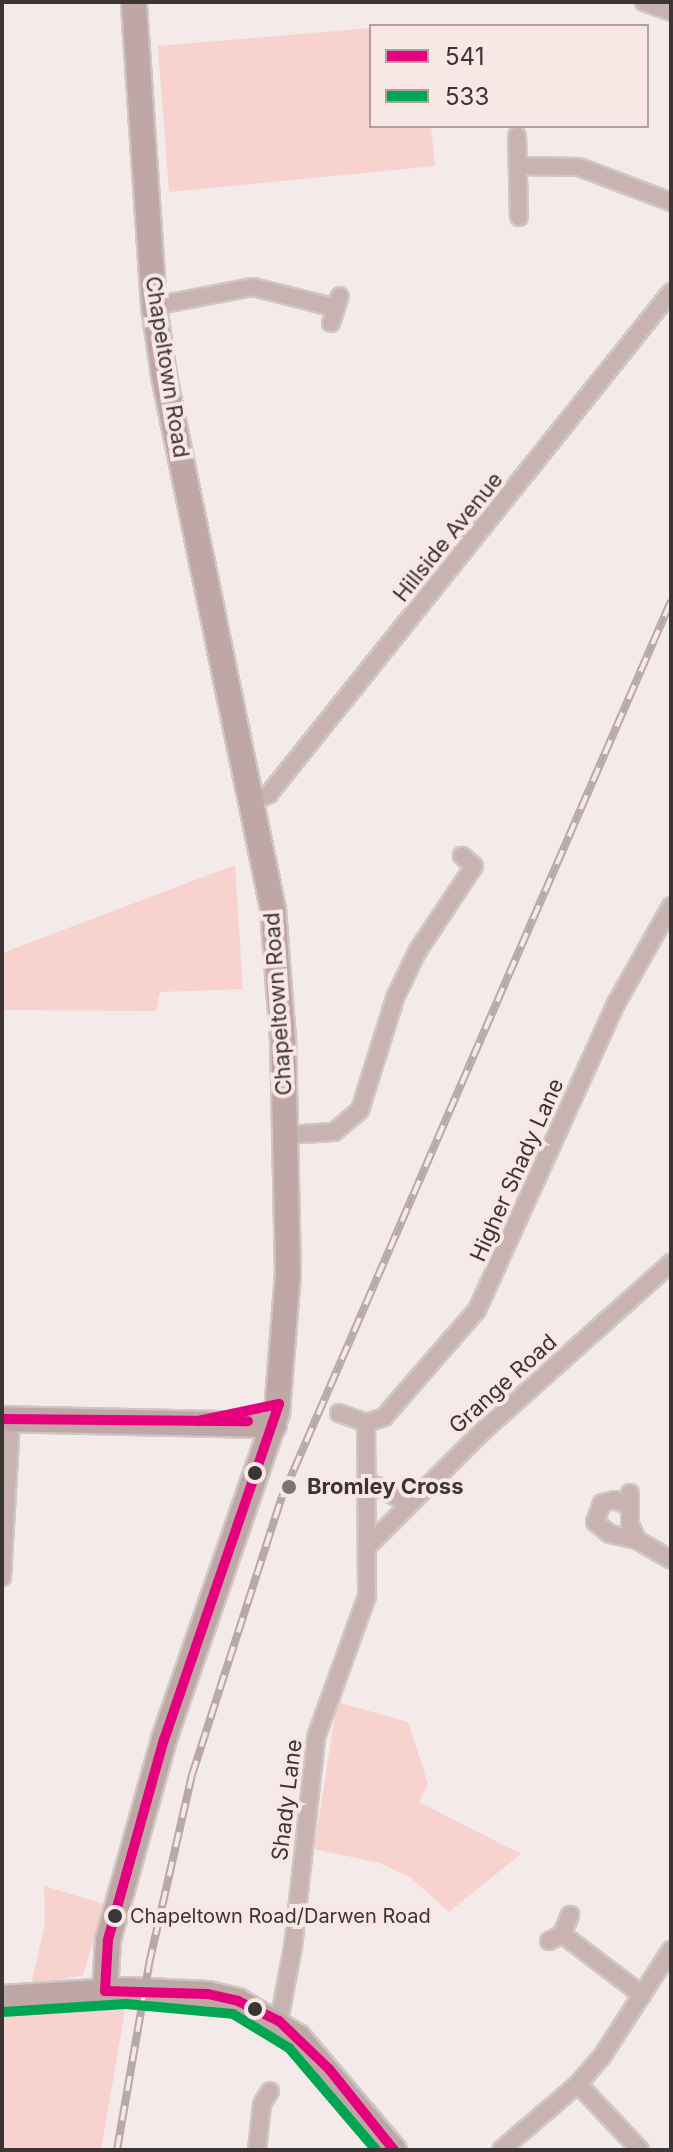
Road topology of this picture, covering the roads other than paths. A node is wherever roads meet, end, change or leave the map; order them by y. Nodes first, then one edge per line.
1 (134, 2) edge
2 (644, 2) edge
3 (671, 12) edge
4 (517, 136) dead end
5 (518, 166) junction
6 (671, 202) edge
7 (519, 217) dead end
8 (671, 292) edge
9 (154, 306) junction
10 (334, 309) dead end
11 (252, 802) junction
12 (462, 856) dead end
13 (671, 906) edge
14 (286, 1135) junction
15 (671, 1263) edge
16 (339, 1413) dead end
17 (277, 1415) junction
18 (6, 1420) edge
19 (366, 1423) junction
20 (367, 1481) junction
21 (409, 1504) junction
22 (637, 1540) junction
23 (370, 1544) junction
24 (671, 1560) edge
25 (2, 1577) edge
26 (570, 1915) dead end
27 (671, 1950) edge
28 (105, 1991) junction
29 (642, 1995) junction
30 (2, 1998) edge
31 (279, 2021) junction
32 (578, 2084) junction
33 (272, 2089) dead end
34 (257, 2150) edge
35 (394, 2150) edge
36 (501, 2150) edge
37 (640, 2150) edge

1 - 9 main road, Chapeltown Road
2 - 3 street
4 - 5 street
5 - 6 street
5 - 7 street
8 - 11 street, Hillside Avenue
9 - 10 street
9 - 11 main road, Chapeltown Road
11 - 14 main road, Chapeltown Road
12 - 14 street
13 - 19 street, Higher Shady Lane
14 - 17 main road, Chapeltown Road
15 - 21 street, Grange Road
16 - 19 street
17 - 18 main road
17 - 28 main road, Chapeltown Road
18 - 25 street
19 - 20 street
20 - 21 street
20 - 23 street
21 - 23 street, Grange Road
22 - 22 street
22 - 24 street
23 - 31 street, Shady Lane
26 - 29 street
27 - 29 street
28 - 30 main road
28 - 31 main road
29 - 32 street
31 - 35 main road
32 - 36 street
32 - 37 street
33 - 34 street

